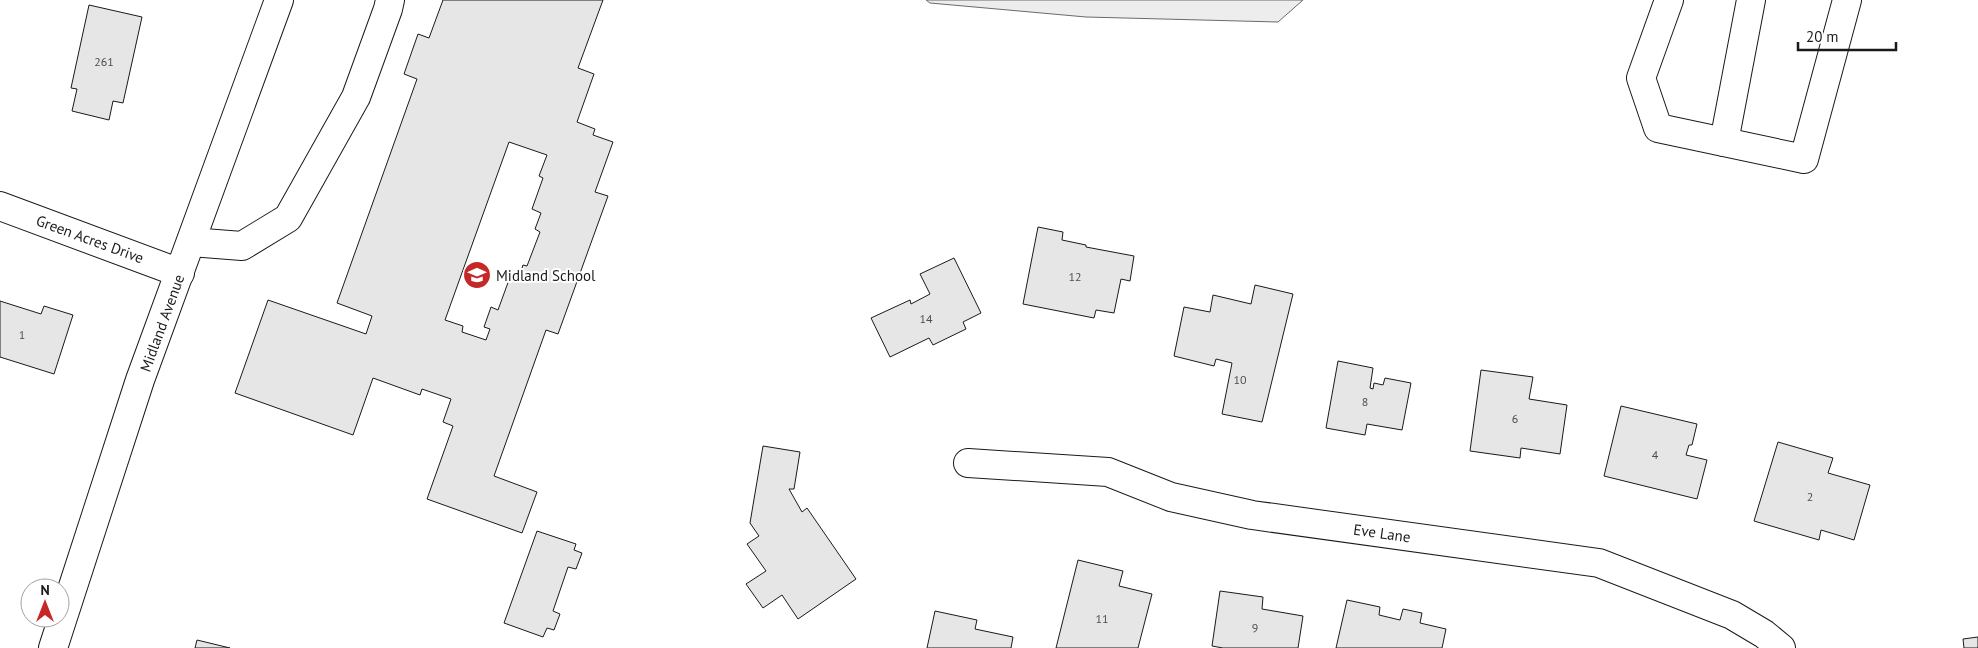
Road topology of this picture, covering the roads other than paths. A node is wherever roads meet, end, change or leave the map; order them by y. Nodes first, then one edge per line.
1 (279, 0) edge
2 (390, 0) edge
3 (1669, 0) edge
4 (1751, 0) edge
5 (1848, 0) edge
6 (1724, 142) junction
7 (0, 206) edge
8 (191, 242) junction
9 (180, 273) junction
10 (968, 463) dead end
11 (53, 648) edge
12 (1781, 648) edge

1 - 8 street, Midland Avenue
2 - 8 street
3 - 6 street
4 - 6 street
5 - 6 street
7 - 9 street, Green Acres Drive
8 - 9 street, Midland Avenue
9 - 11 street, Midland Avenue
10 - 12 street, Eve Lane

